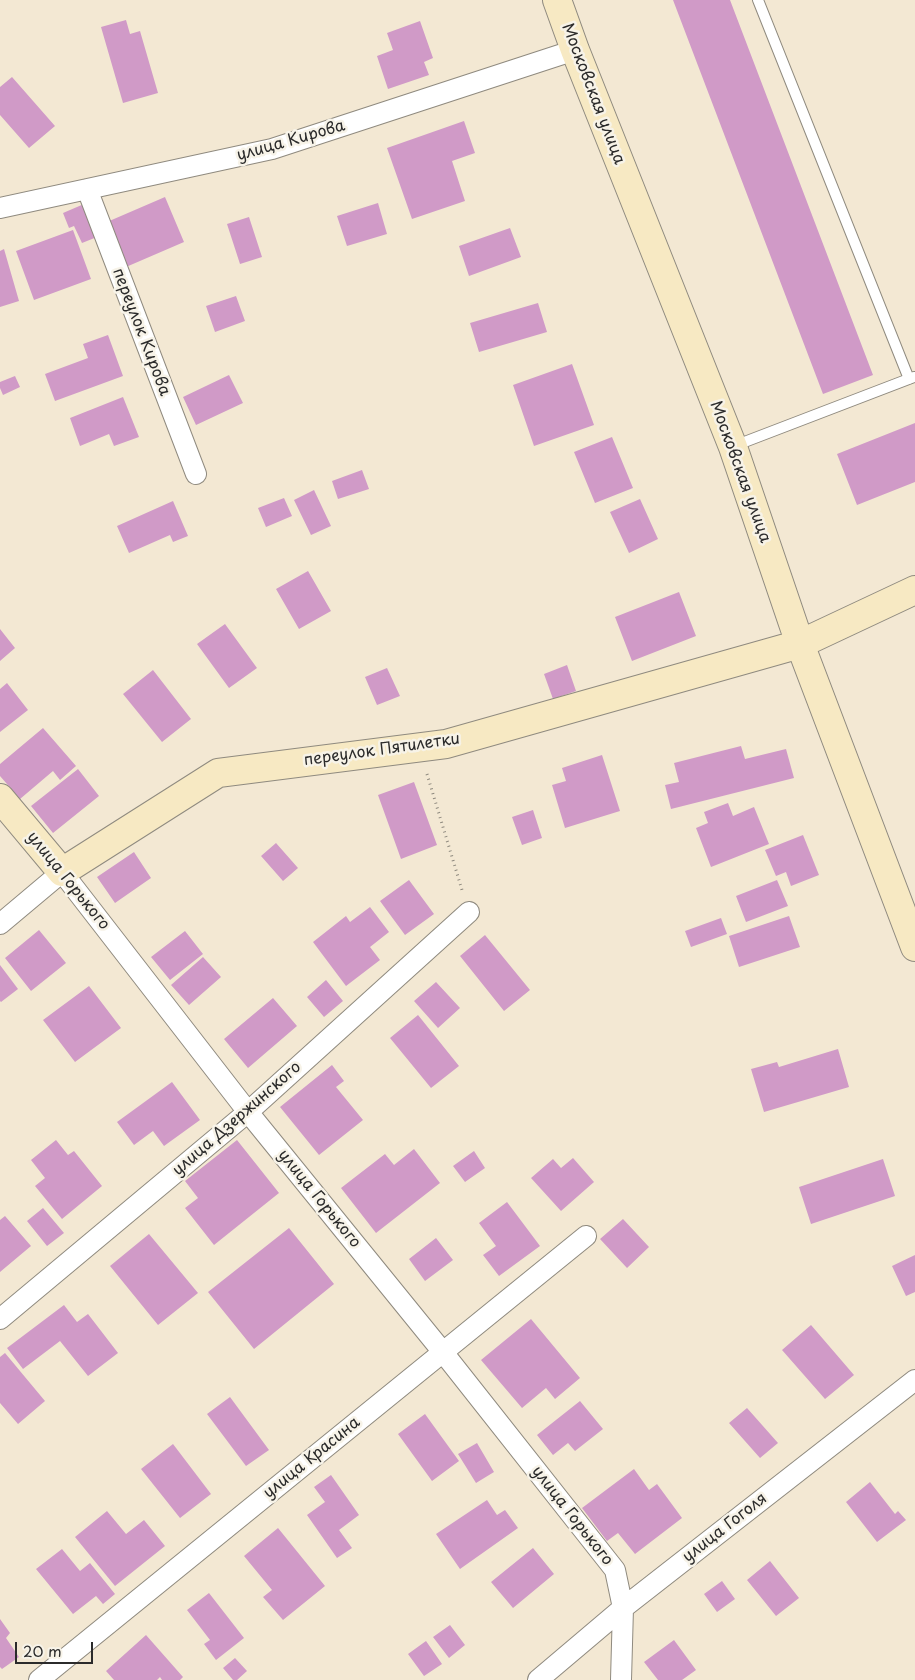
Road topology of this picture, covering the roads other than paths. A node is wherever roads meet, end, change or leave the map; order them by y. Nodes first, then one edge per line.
1 (557, 0) edge
2 (758, 0) edge
3 (575, 50) junction
4 (86, 190) junction
5 (0, 208) edge
6 (912, 378) edge
7 (733, 447) junction
8 (196, 474) dead end
9 (915, 590) edge
10 (800, 644) junction
11 (0, 798) edge
12 (62, 872) junction
13 (469, 912) road end
14 (0, 924) edge
15 (915, 947) edge
16 (248, 1112) junction
17 (586, 1236) dead end
18 (0, 1319) edge
19 (442, 1352) junction
20 (915, 1380) edge
21 (623, 1608) junction
22 (39, 1680) edge
23 (538, 1680) edge
24 (621, 1680) edge

1 - 3 street, Московская улица
2 - 6 lane
3 - 4 street, улица Кирова
3 - 7 street, Московская улица
4 - 5 street, улица Кирова
4 - 8 street, переулок Кирова
6 - 7 lane
7 - 10 street, Московская улица
9 - 10 street, переулок Пятилетки
10 - 12 street, переулок Пятилетки
10 - 15 street, Московская улица
11 - 12 street, улица Горького
12 - 14 street, переулок Пятилетки
12 - 16 street, улица Горького
13 - 16 street, улица Дзержинского
16 - 18 street, улица Дзержинского
16 - 19 street, улица Горького
17 - 19 street, улица Красина
19 - 21 street, улица Горького
19 - 22 street, улица Красина
20 - 21 street, улица Гоголя
21 - 23 street, улица Гоголя
21 - 24 street, улица Горького

